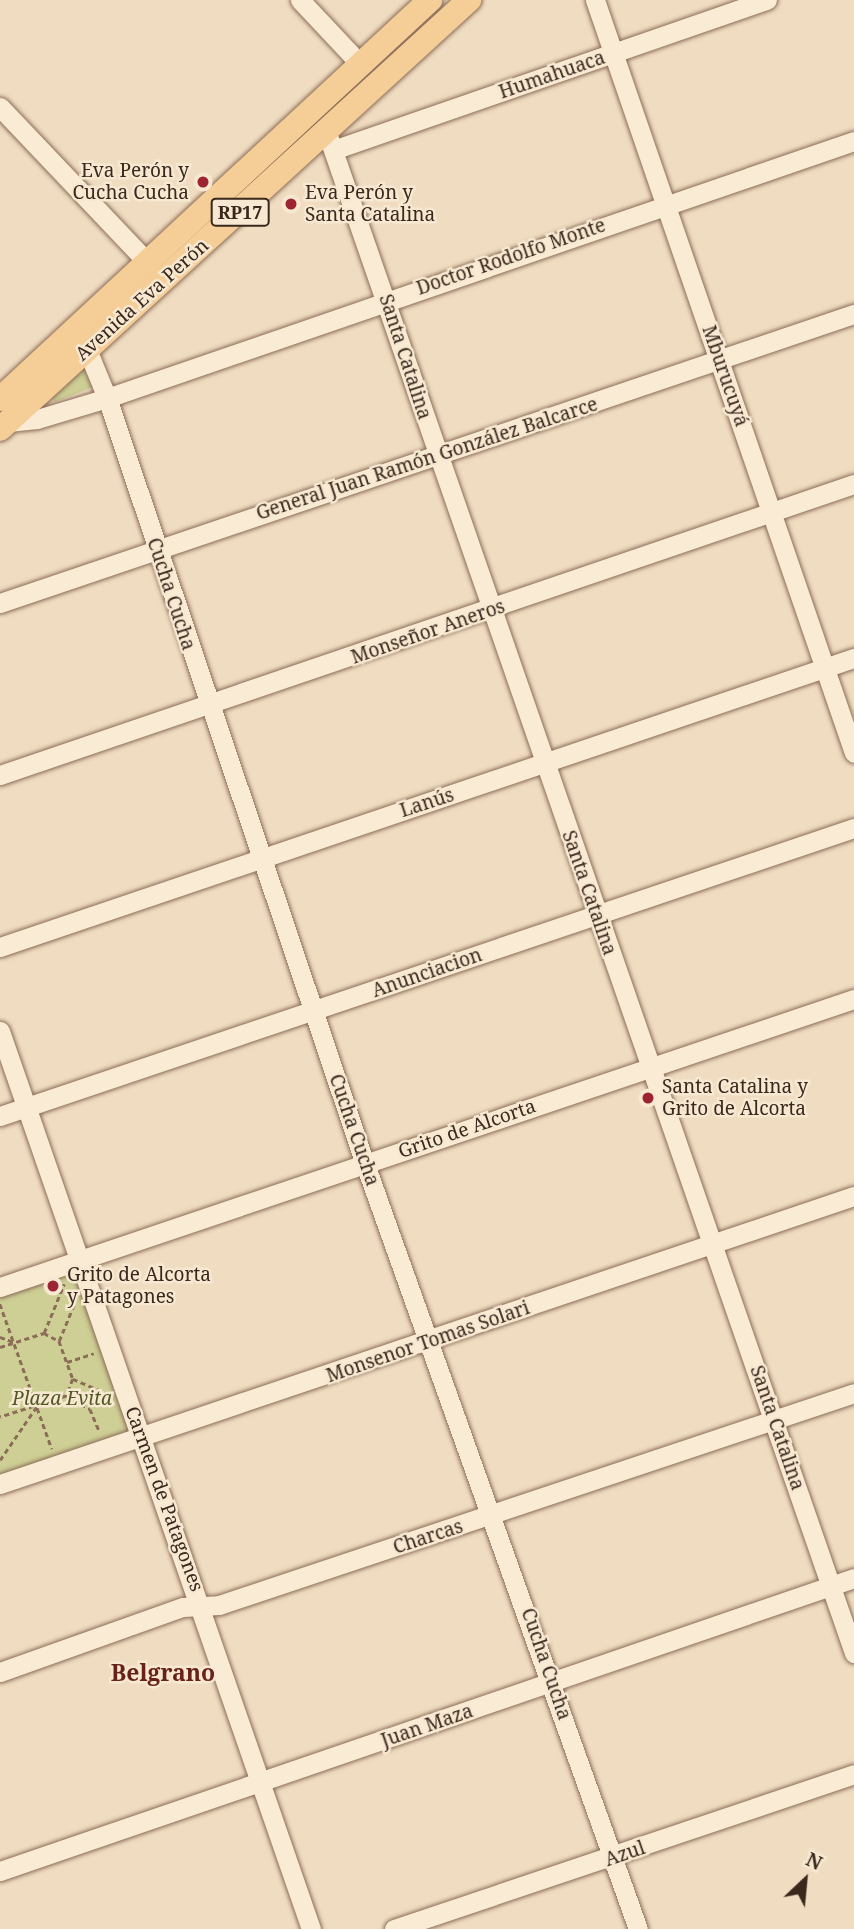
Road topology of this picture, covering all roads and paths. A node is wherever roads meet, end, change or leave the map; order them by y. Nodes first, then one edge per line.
1 (300, 0) edge
2 (430, 0) edge
3 (469, 0) edge
4 (595, 0) edge
5 (767, 0) edge
6 (612, 54) junction
7 (361, 65) junction
8 (0, 107) edge
9 (331, 141) junction
10 (854, 141) edge
11 (667, 204) junction
12 (147, 262) junction
13 (387, 300) junction
14 (854, 314) edge
15 (76, 344) junction
16 (719, 361) junction
17 (107, 398) junction
18 (3, 416) edge
19 (438, 455) junction
20 (854, 484) edge
21 (771, 514) junction
22 (156, 549) junction
23 (0, 603) edge
24 (493, 610) junction
25 (854, 658) edge
26 (824, 668) junction
27 (207, 706) junction
28 (854, 753) edge
29 (544, 764) junction
30 (0, 775) edge
31 (854, 828) edge
32 (261, 858) junction
33 (597, 915) junction
34 (0, 947) edge
35 (854, 999) edge
36 (313, 1011) junction
37 (0, 1031) edge
38 (648, 1069) junction
39 (28, 1106) junction
40 (0, 1116) edge
41 (365, 1164) junction
42 (854, 1196) edge
43 (712, 1242) junction
44 (79, 1267) junction
45 (0, 1287) edge
46 (0, 1304) edge
47 (44, 1333) junction
48 (0, 1337) edge
49 (59, 1341) junction
50 (14, 1342) junction
51 (430, 1342) junction
52 (0, 1347) edge
53 (110, 1348) junction
54 (67, 1362) junction
55 (73, 1379) junction
56 (125, 1390) junction
57 (854, 1394) edge
58 (66, 1396) junction
59 (37, 1406) junction
60 (0, 1417) edge
61 (775, 1420) junction
62 (142, 1438) junction
63 (107, 1450) junction
64 (0, 1460) edge
65 (57, 1465) junction
66 (0, 1485) edge
67 (493, 1516) junction
68 (854, 1577) edge
69 (830, 1586) junction
70 (203, 1606) junction
71 (854, 1653) edge
72 (0, 1672) edge
73 (553, 1682) junction
74 (854, 1774) edge
75 (263, 1782) junction
76 (614, 1858) junction
77 (0, 1871) edge
78 (311, 1929) edge
79 (394, 1929) edge
80 (638, 1929) edge

1 - 7 street
2 - 7 main road, Avenida Eva Perón / RP17
3 - 9 main road, Avenida Eva Perón / RP17
4 - 6 street, Mburucuyá
5 - 6 street, Humahuaca
6 - 9 street, Humahuaca
6 - 11 street, Mburucuyá
7 - 12 main road, Avenida Eva Perón / RP17
8 - 12 street
9 - 13 street, Santa Catalina
9 - 15 main road, Avenida Eva Perón / RP17
10 - 11 street, Doctor Rodolfo Monte
11 - 13 street, Doctor Rodolfo Monte
11 - 16 street, Mburucuyá
12 - 15 main road, Avenida Eva Perón / RP17
13 - 17 street, Doctor Rodolfo Monte
13 - 19 street, Santa Catalina
14 - 16 street, General Juan Ramón González Balcarce
15 - 17 street, Cucha Cucha
15 - 18 main road, Avenida Eva Perón / RP17
16 - 19 street, General Juan Ramón González Balcarce
16 - 21 street, Mburucuyá
17 - 18 street, Doctor Rodolfo Monte
17 - 22 street, Cucha Cucha
19 - 22 street, General Juan Ramón González Balcarce
19 - 24 street, Santa Catalina
20 - 21 street, Monseñor Aneros
21 - 24 street, Monseñor Aneros
21 - 26 street, Mburucuyá
22 - 23 street, General Juan Ramón González Balcarce
22 - 27 street, Cucha Cucha
24 - 27 street, Monseñor Aneros
24 - 29 street, Santa Catalina
25 - 26 street, Lanús
26 - 28 street, Mburucuyá
26 - 29 street, Lanús
27 - 30 street, Monseñor Aneros
27 - 32 street, Cucha Cucha
29 - 32 street, Lanús
29 - 33 street, Santa Catalina
31 - 33 street, Anunciacion
32 - 34 street, Lanús
32 - 36 street, Cucha Cucha
33 - 36 street, Anunciacion
33 - 38 street, Santa Catalina
35 - 38 street, Grito de Alcorta
36 - 39 street, Anunciacion
36 - 41 street, Cucha Cucha
37 - 39 street, Carmen de Patagones
38 - 41 street, Grito de Alcorta
38 - 43 street, Santa Catalina
39 - 40 street, Anunciacion
39 - 44 street, Carmen de Patagones
41 - 44 street, Grito de Alcorta
41 - 51 street, Cucha Cucha
42 - 43 street, Monsenor Tomas Solari
43 - 51 street, Monsenor Tomas Solari
43 - 61 street, Santa Catalina
44 - 45 street, Grito de Alcorta
44 - 47 path
44 - 49 path
44 - 53 street, Carmen de Patagones
46 - 50 path
47 - 49 path
47 - 50 path
48 - 50 path
49 - 54 path
50 - 52 path
50 - 59 path
51 - 62 street, Monsenor Tomas Solari
51 - 67 street, Cucha Cucha
53 - 54 path
53 - 56 street, Carmen de Patagones
54 - 55 path
55 - 56 path
55 - 58 path
56 - 62 street, Carmen de Patagones
57 - 61 street, Charcas
58 - 59 path
58 - 63 path
59 - 60 path
59 - 64 path
59 - 65 path
61 - 67 street, Charcas
61 - 69 street, Santa Catalina
62 - 63 street, Monsenor Tomas Solari
62 - 70 street, Carmen de Patagones
63 - 65 street, Monsenor Tomas Solari
65 - 66 street, Monsenor Tomas Solari
67 - 70 street, Charcas
67 - 73 street, Cucha Cucha
68 - 69 street, Juan Maza
69 - 71 street, Santa Catalina
69 - 73 street, Juan Maza
70 - 72 street, Charcas
70 - 75 street, Carmen de Patagones
73 - 75 street, Juan Maza
73 - 76 street, Cucha Cucha
74 - 76 street, Azul
75 - 77 street, Juan Maza
75 - 78 street, Carmen de Patagones
76 - 79 street, Azul
76 - 80 street, Cucha Cucha

